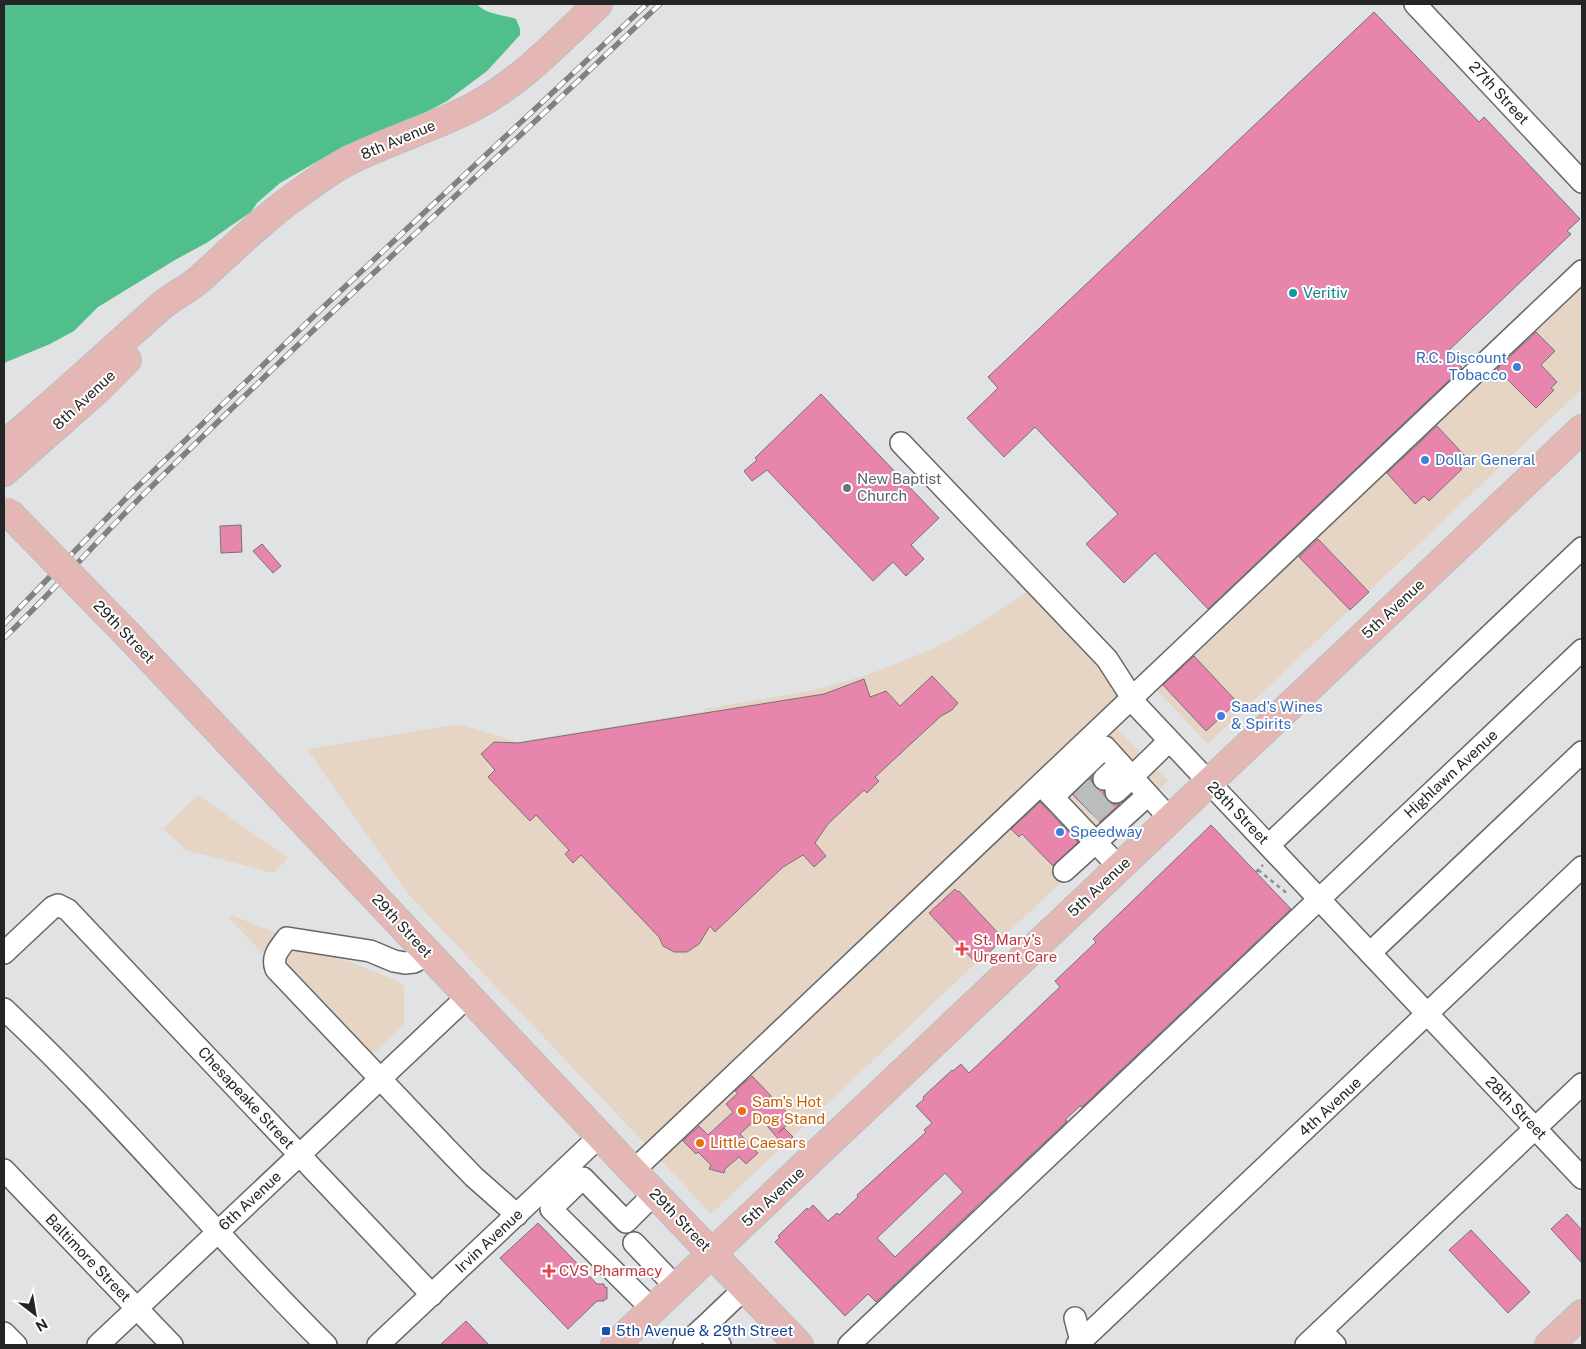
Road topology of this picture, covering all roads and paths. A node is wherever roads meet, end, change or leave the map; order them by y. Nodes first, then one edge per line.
1 (598, 4) edge
2 (1415, 4) edge
3 (1582, 182) edge
4 (1582, 271) edge
5 (200, 279) junction
6 (1582, 429) edge
7 (902, 443) dead end
8 (4, 445) edge
9 (4, 472) edge
10 (4, 508) edge
11 (1582, 548) edge
12 (1582, 650) edge
13 (1131, 698) junction
14 (1169, 741) junction
15 (1095, 745) junction
16 (1582, 752) edge
17 (1126, 771) junction
18 (1209, 783) junction
19 (1110, 785) tunnel mouth
20 (1148, 795) junction
21 (1069, 806) junction
22 (1171, 820) junction
23 (1095, 842) junction
24 (1269, 845) junction
25 (1582, 867) edge
26 (1120, 868) junction
27 (1258, 870) dead end
28 (1064, 871) dead end
29 (1292, 898) dead end
30 (1320, 899) junction
31 (4, 953) edge
32 (1370, 953) junction
33 (428, 954) junction
34 (468, 996) junction
35 (4, 1009) edge
36 (1427, 1015) junction
37 (379, 1079) junction
38 (1582, 1084) edge
39 (1535, 1128) junction
40 (600, 1136) junction
41 (299, 1154) junction
42 (4, 1170) edge
43 (633, 1171) junction
44 (1582, 1178) edge
45 (560, 1187) junction
46 (654, 1194) junction
47 (517, 1215) junction
48 (218, 1232) junction
49 (634, 1243) dead end
50 (712, 1254) junction
51 (677, 1288) junction
52 (745, 1288) junction
53 (432, 1294) junction
54 (137, 1309) junction
55 (653, 1310) junction
56 (1582, 1314) edge
57 (1075, 1318) dead end
58 (703, 1328) junction
59 (4, 1333) edge
60 (1321, 1340) edge
61 (1080, 1343) edge
62 (16, 1345) edge
63 (98, 1345) edge
64 (172, 1345) edge
65 (326, 1345) edge
66 (378, 1345) edge
67 (615, 1345) edge
68 (684, 1345) edge
69 (720, 1345) edge
70 (799, 1345) edge
71 (849, 1345) edge
72 (1549, 1345) edge

1 - 5 main road, 8th Avenue
2 - 3 street, 27th Street
4 - 13 street
5 - 8 main road, 8th Avenue
5 - 9 main road, 8th Avenue
6 - 18 main road, 5th Avenue
7 - 13 street, 28th Street
10 - 33 main road, 29th Street, bridge
11 - 24 street
12 - 30 street, Highlawn Avenue
13 - 14 street, 28th Street
13 - 15 street
14 - 17 street
14 - 18 street, 28th Street
15 - 17 street
15 - 21 street
16 - 32 street
17 - 19 street
17 - 20 street
18 - 22 main road, 5th Avenue
18 - 24 street, 28th Street
20 - 22 street
20 - 23 street
21 - 23 street
21 - 43 street
22 - 26 main road, 5th Avenue
23 - 26 street
23 - 28 street
24 - 30 street, 28th Street
25 - 36 street, 4th Avenue
26 - 50 main road, 5th Avenue
27 - 29 path
30 - 32 street, 28th Street
30 - 71 street, Highlawn Avenue
31 - 41 street, Chesapeake Street
32 - 36 street, 28th Street
33 - 34 main road, 29th Street
33 - 37 street
34 - 37 street, 6th Avenue
34 - 40 main road, 29th Street
35 - 48 street
36 - 39 street, 28th Street
36 - 61 street, 4th Avenue
37 - 41 street, 6th Avenue
37 - 47 street
38 - 39 street
39 - 44 street, 28th Street
39 - 60 street
40 - 43 main road, 29th Street
40 - 45 street, Irvin Avenue
41 - 48 street, 6th Avenue
41 - 53 street, Chesapeake Street
42 - 54 street, Baltimore Street
43 - 46 main road, 29th Street
45 - 46 street
45 - 47 street, Irvin Avenue
45 - 55 street
46 - 50 main road, 29th Street
47 - 53 street, Irvin Avenue
48 - 54 street, 6th Avenue
48 - 65 street
49 - 51 street
50 - 51 main road, 5th Avenue
50 - 52 main road, 29th Street
51 - 55 main road, 5th Avenue
52 - 58 street
52 - 70 main road, 29th Street
53 - 66 street, Irvin Avenue
54 - 63 street, 6th Avenue
54 - 64 street, Baltimore Street
55 - 67 main road, 5th Avenue
56 - 72 main road
57 - 61 street
58 - 68 street
58 - 69 street
59 - 62 street

